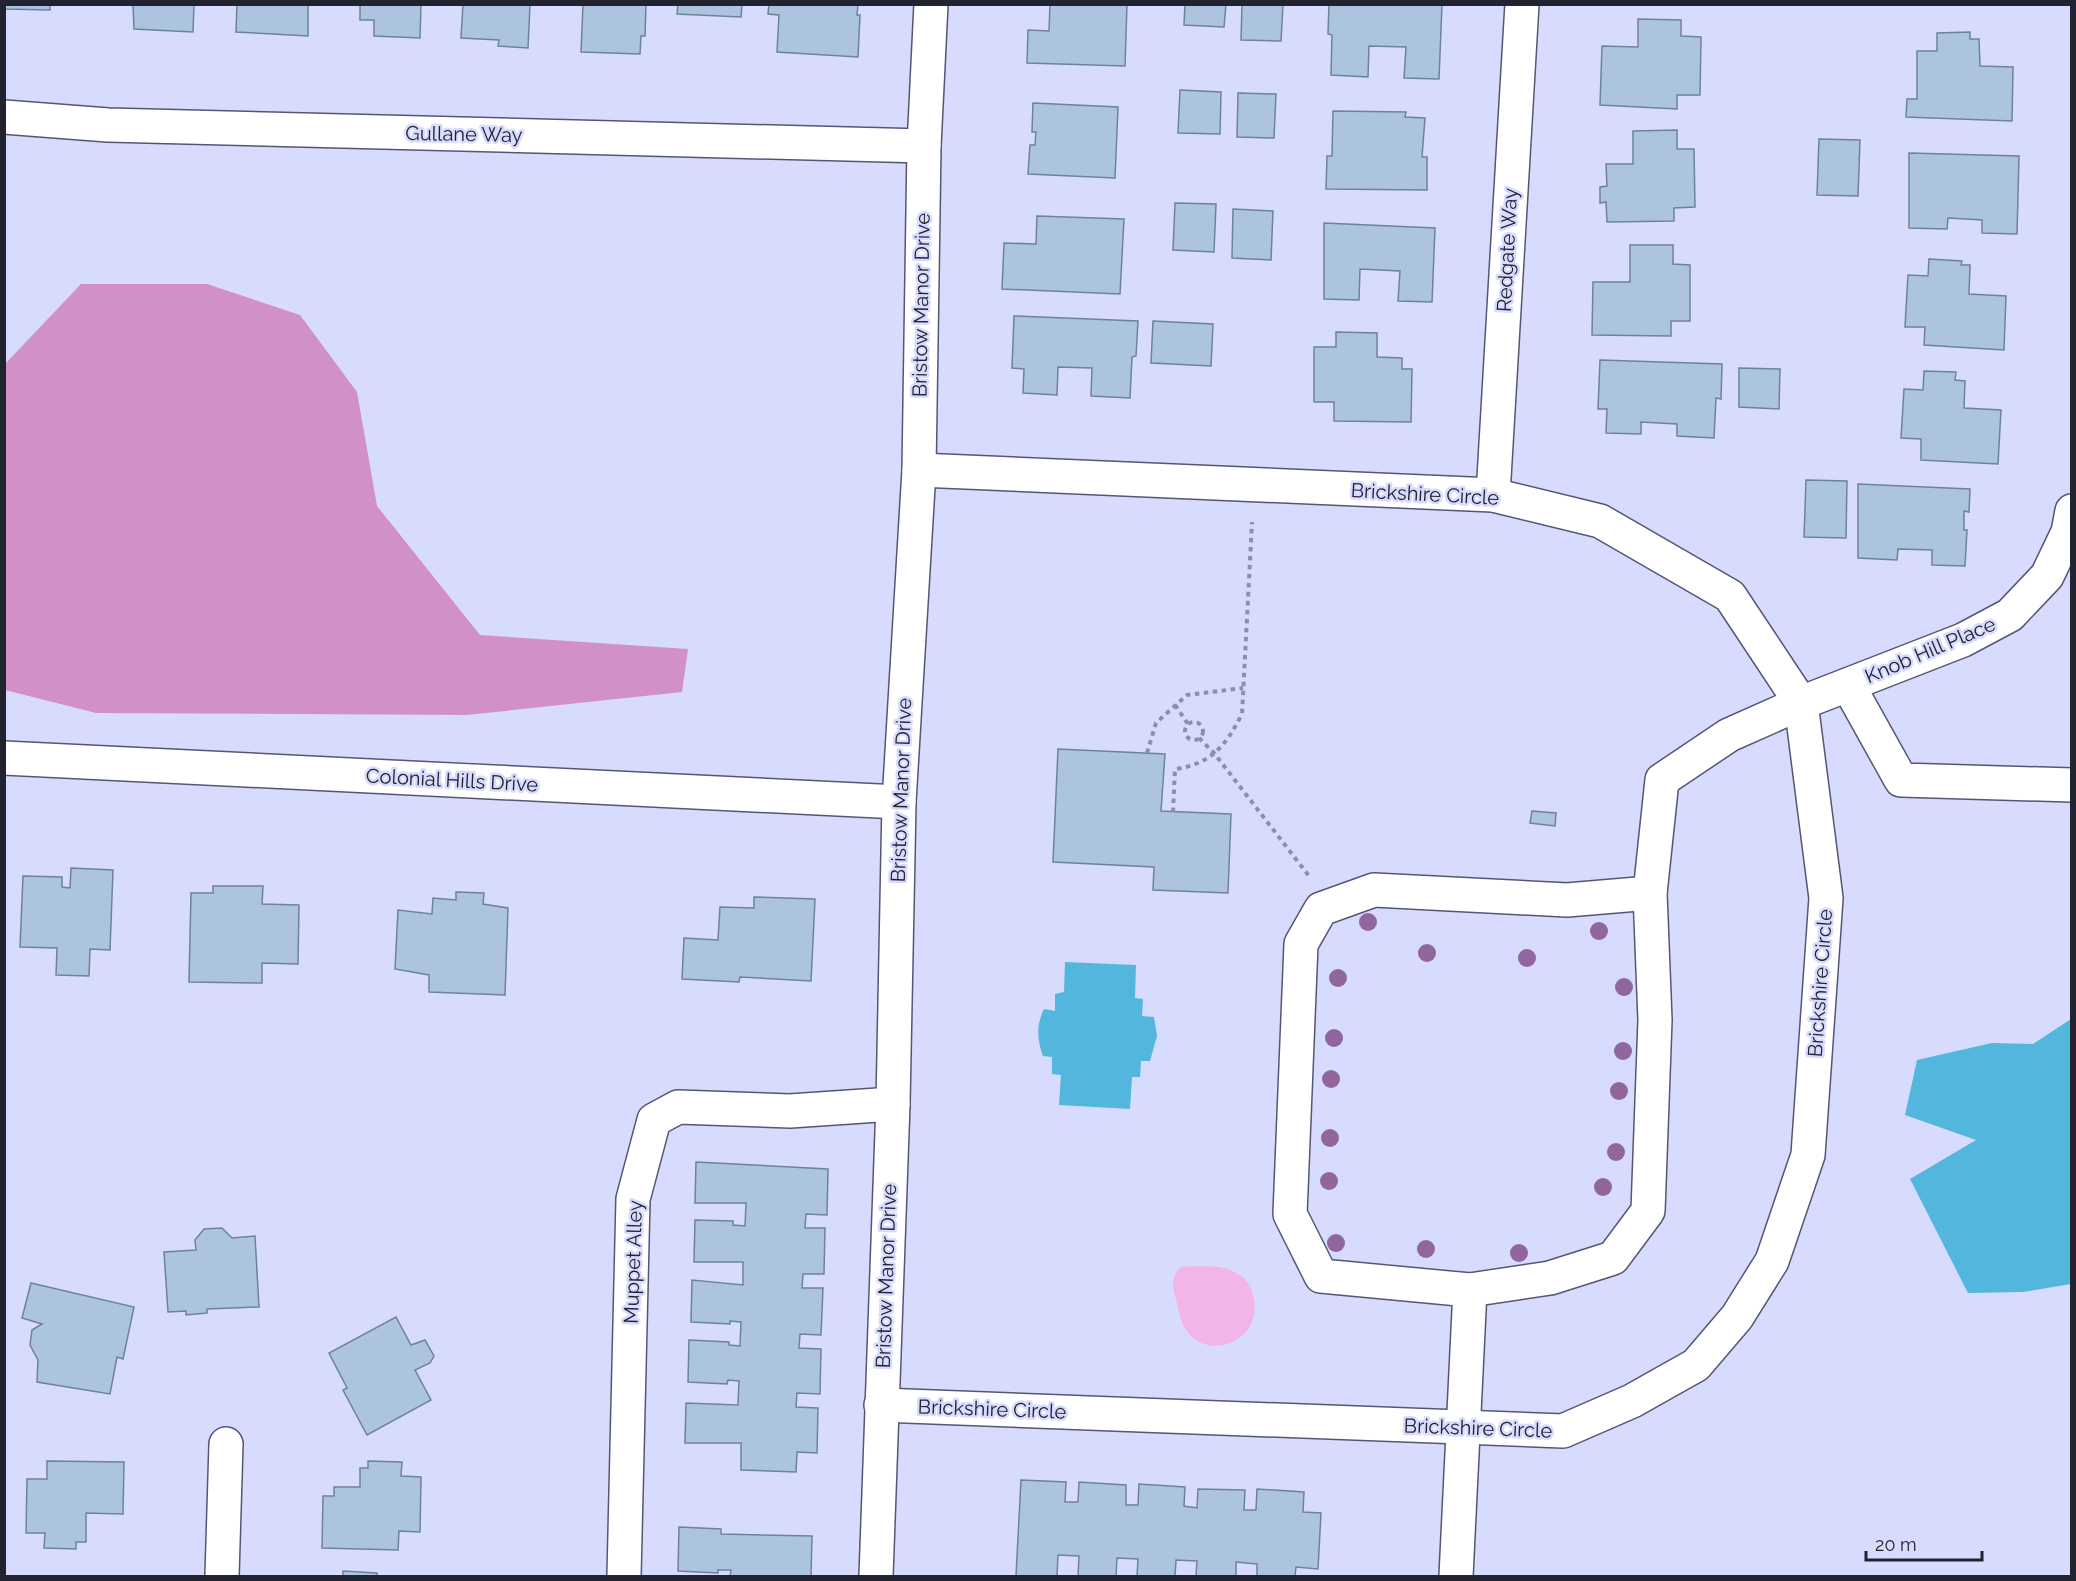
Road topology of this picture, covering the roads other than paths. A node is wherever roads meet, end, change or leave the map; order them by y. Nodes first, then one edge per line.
1 (931, 4) edge
2 (1522, 4) edge
3 (4, 117) edge
4 (924, 146) junction
5 (919, 470) junction
6 (1493, 495) junction
7 (2072, 511) edge
8 (1848, 685) junction
9 (1801, 704) junction
10 (4, 758) edge
11 (2072, 785) edge
12 (898, 802) junction
13 (1650, 893) junction
14 (893, 1104) junction
15 (1470, 1290) junction
16 (881, 1405) junction
17 (1464, 1427) junction
18 (226, 1444) dead end
19 (222, 1576) edge
20 (624, 1576) edge
21 (876, 1576) edge
22 (1456, 1576) edge

1 - 4 street, Bristow Manor Drive
2 - 6 street, Redgate Way
3 - 4 street, Gullane Way
4 - 5 street, Bristow Manor Drive
5 - 6 street, Brickshire Circle
5 - 12 street, Bristow Manor Drive
6 - 9 street, Brickshire Circle
7 - 8 street, Knob Hill Place
8 - 9 street, Knob Hill Place
8 - 11 street
9 - 13 street, Knob Hill Place
9 - 17 street, Brickshire Circle
10 - 12 street, Colonial Hills Drive
12 - 14 street, Bristow Manor Drive
13 - 15 street
13 - 15 street
14 - 16 street, Bristow Manor Drive
14 - 20 street, Muppet Alley
15 - 17 street
16 - 17 street, Brickshire Circle
16 - 21 street, Bristow Manor Drive
17 - 22 street
18 - 19 street

